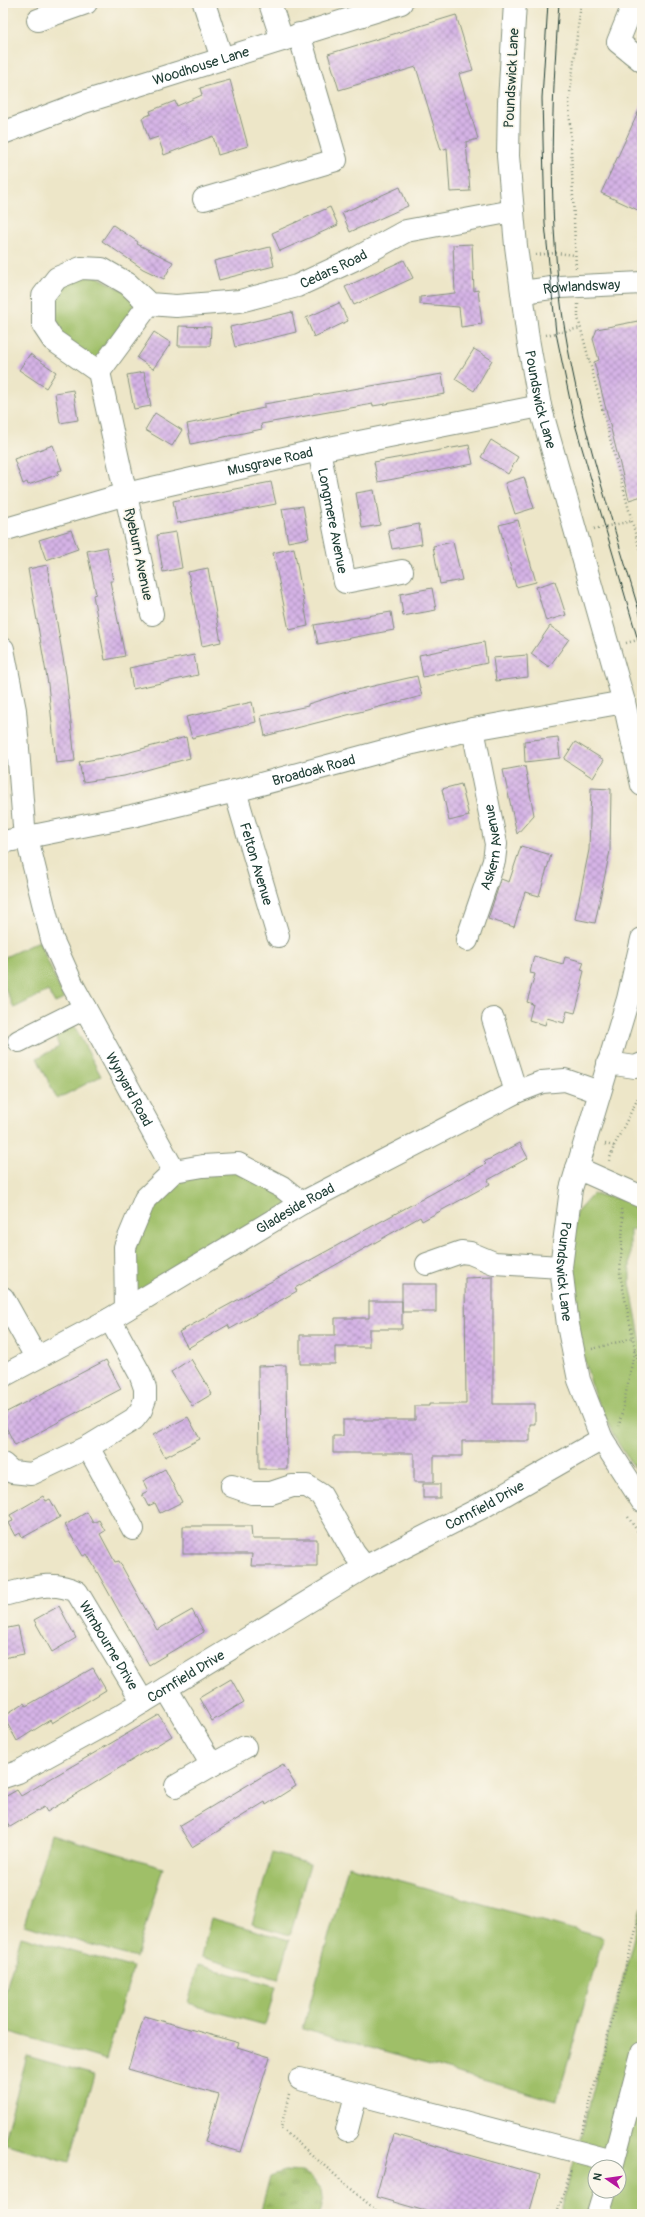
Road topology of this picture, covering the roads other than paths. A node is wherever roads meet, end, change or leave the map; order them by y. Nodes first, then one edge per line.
1 (86, 3) edge
2 (204, 3) edge
3 (270, 3) edge
4 (401, 3) edge
5 (515, 3) edge
6 (631, 10) dead end
7 (38, 20) dead end
8 (290, 37) junction
9 (635, 56) edge
10 (222, 59) junction
11 (3, 133) edge
12 (204, 199) dead end
13 (513, 211) junction
14 (642, 283) edge
15 (522, 292) junction
16 (149, 304) junction
17 (99, 372) junction
18 (540, 406) junction
19 (319, 450) junction
20 (126, 494) junction
21 (3, 530) edge
22 (402, 571) dead end
23 (152, 614) dead end
24 (3, 649) edge
25 (624, 702) junction
26 (473, 729) junction
27 (642, 784) edge
28 (235, 791) junction
29 (28, 839) junction
30 (3, 842) edge
31 (278, 936) dead end
32 (642, 939) edge
33 (467, 940) dead end
34 (85, 1008) junction
35 (493, 1019) dead end
36 (19, 1041) dead end
37 (608, 1063) junction
38 (642, 1064) edge
39 (516, 1092) junction
40 (599, 1092) junction
41 (577, 1168) junction
42 (174, 1171) junction
43 (626, 1185) edge
44 (302, 1203) junction
45 (427, 1264) dead end
46 (561, 1267) junction
47 (3, 1298) edge
48 (118, 1314) junction
49 (36, 1357) junction
50 (3, 1376) edge
51 (604, 1443) junction
52 (88, 1446) junction
53 (3, 1464) edge
54 (232, 1486) dead end
55 (642, 1501) edge
56 (133, 1529) dead end
57 (365, 1567) junction
58 (3, 1595) edge
59 (166, 1688) junction
60 (143, 1702) junction
61 (245, 1747) dead end
62 (212, 1765) junction
63 (3, 1776) edge
64 (176, 1786) dead end
65 (642, 2053) edge
66 (300, 2079) road end
67 (356, 2095) junction
68 (347, 2130) dead end
69 (598, 2159) edge
70 (614, 2159) edge
71 (603, 2199) edge
72 (598, 2214) edge

1 - 7 street
2 - 10 street
3 - 8 street
4 - 8 street, Woodhouse Lane
5 - 13 street, Poundswick Lane
6 - 9 street
8 - 10 street, Woodhouse Lane
8 - 12 street
10 - 11 street, Woodhouse Lane
13 - 15 street, Poundswick Lane
13 - 16 street, Cedars Road
14 - 15 street, Rowlandsway
15 - 18 street, Poundswick Lane
16 - 17 street
16 - 17 street
17 - 20 street
18 - 19 street, Musgrave Road
18 - 25 street, Poundswick Lane
19 - 20 street, Musgrave Road
19 - 22 street, Longmere Avenue
20 - 21 street, Musgrave Road
20 - 23 street, Ryeburn Avenue
24 - 29 street, Wynyard Road
25 - 26 street, Broadoak Road
25 - 27 street, Poundswick Lane
26 - 28 street, Broadoak Road
26 - 33 street, Askern Avenue
28 - 29 street, Broadoak Road
28 - 31 street, Felton Avenue
29 - 30 street, Broadoak Road
29 - 34 street, Wynyard Road
32 - 37 street, Poundswick Lane
34 - 36 street
34 - 42 street, Wynyard Road
35 - 39 street
37 - 38 street
37 - 40 street, Poundswick Lane
39 - 40 street, Gladeside Road
39 - 44 street, Gladeside Road
40 - 41 street, Poundswick Lane
41 - 43 street
41 - 46 street, Poundswick Lane
42 - 44 street
42 - 48 street
44 - 48 street, Gladeside Road
45 - 46 street
46 - 51 street, Poundswick Lane
47 - 49 street
48 - 49 street, Gladeside Road
48 - 52 street
49 - 50 street, Gladeside Road
51 - 55 street, Poundswick Lane
51 - 57 street, Cornfield Drive
52 - 53 street
52 - 56 street
54 - 57 street
57 - 59 street, Cornfield Drive
58 - 60 street, Wimbourne Drive
59 - 60 street, Cornfield Drive
59 - 62 street
60 - 63 street, Cornfield Drive
61 - 62 street
62 - 64 street
65 - 70 street
66 - 67 street
67 - 68 street
67 - 69 street
71 - 72 street

